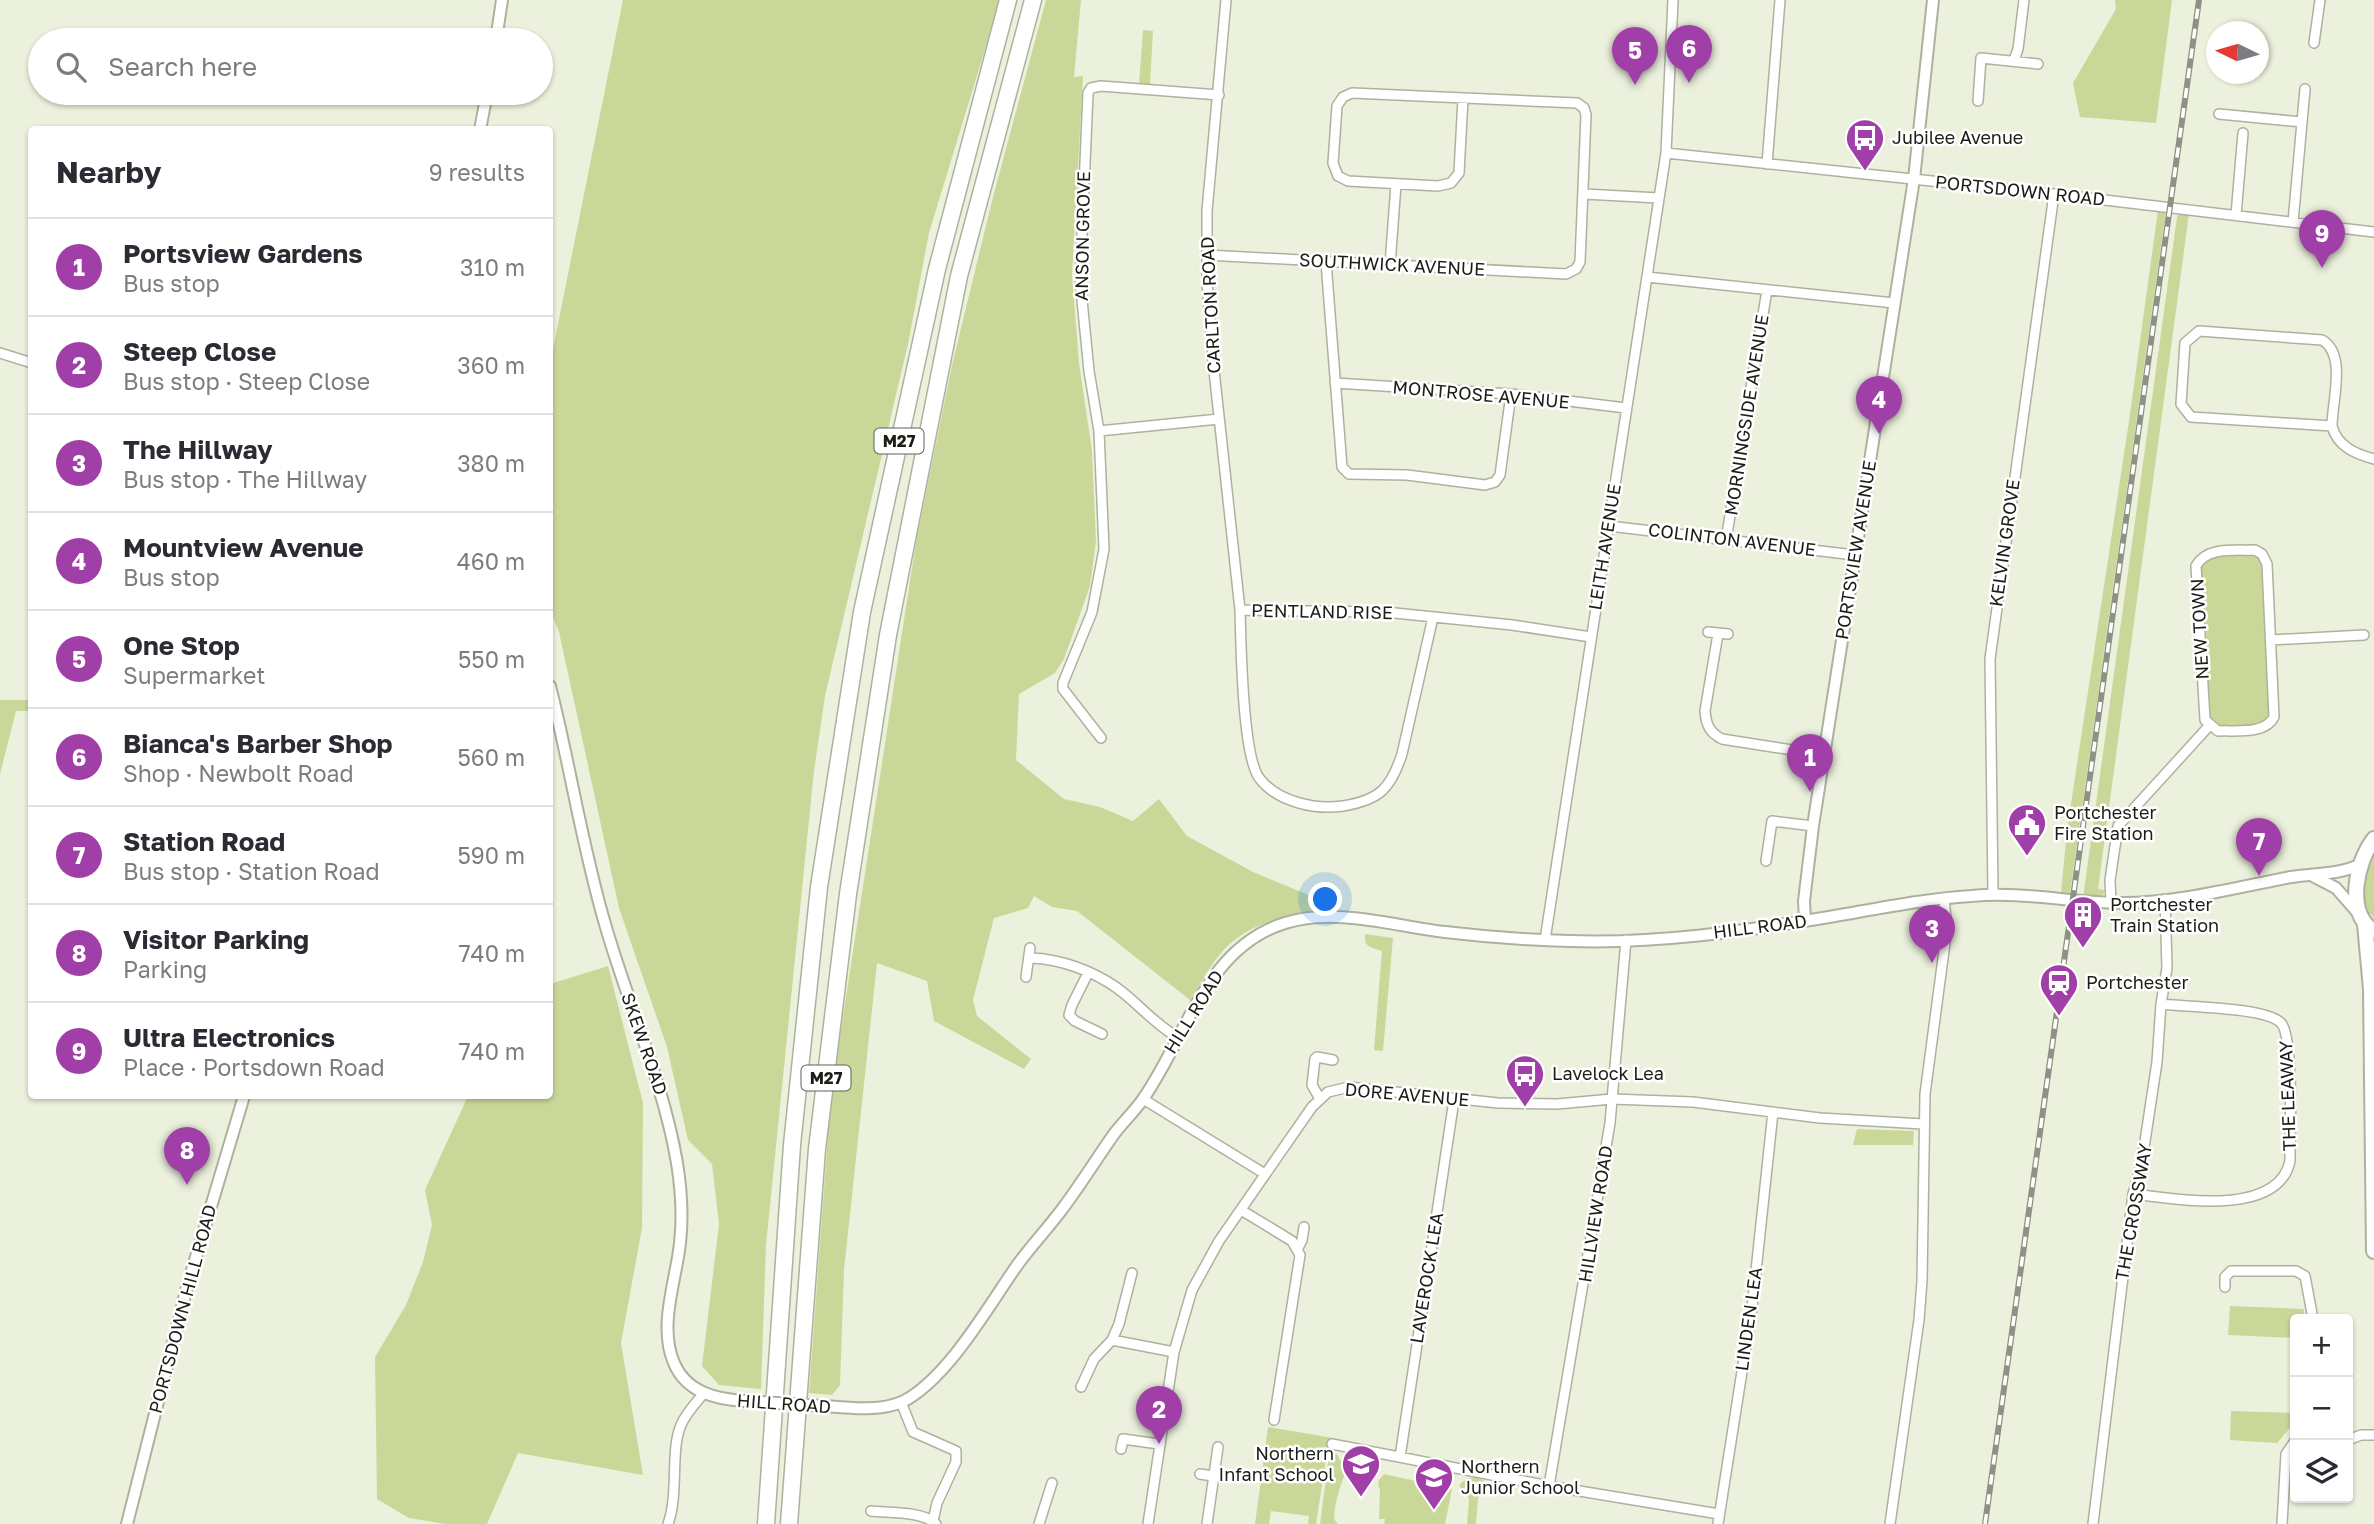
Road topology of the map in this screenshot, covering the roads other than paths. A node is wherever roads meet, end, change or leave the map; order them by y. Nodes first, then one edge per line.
1 (502, 0) edge
2 (1009, 0) edge
3 (1033, 0) edge
4 (1226, 0) edge
5 (1672, 0) edge
6 (1780, 0) edge
7 (1933, 0) edge
8 (2024, 0) edge
9 (2319, 0) edge
10 (498, 28) edge
11 (2314, 43) dead end
12 (2014, 60) junction
13 (2038, 64) dead end
14 (2305, 89) dead end
15 (1219, 95) junction
16 (1464, 99) junction
17 (1978, 101) dead end
18 (485, 105) edge
19 (2219, 114) dead end
20 (2302, 122) junction
21 (481, 126) edge
22 (2243, 133) dead end
23 (1666, 153) junction
24 (1768, 164) junction
25 (1914, 179) junction
26 (1396, 184) junction
27 (1584, 194) junction
28 (2054, 194) junction
29 (1659, 198) junction
30 (2236, 215) junction
31 (2293, 222) junction
32 (2374, 232) edge
33 (1207, 255) junction
34 (1326, 262) junction
35 (1390, 265) junction
36 (1647, 277) junction
37 (1767, 290) junction
38 (1894, 303) junction
39 (0, 353) edge
40 (28, 362) edge
41 (1335, 383) junction
42 (1511, 394) junction
43 (1626, 408) junction
44 (1219, 419) junction
45 (2332, 426) junction
46 (1099, 431) junction
47 (2374, 459) edge
48 (1609, 526) junction
49 (1727, 540) junction
50 (1855, 555) junction
51 (1240, 610) junction
52 (1433, 617) junction
53 (1718, 633) dead end
54 (2364, 635) dead end
55 (1591, 637) junction
56 (2271, 640) junction
57 (553, 699) edge
58 (2209, 726) junction
59 (1101, 738) dead end
60 (1824, 755) junction
61 (1813, 825) junction
62 (2373, 837) edge
63 (1766, 861) dead end
64 (2361, 864) junction
65 (2310, 874) junction
66 (1993, 894) junction
67 (1944, 899) junction
68 (2165, 900) junction
69 (2111, 903) junction
70 (1805, 921) junction
71 (2366, 923) edge
72 (1545, 940) junction
73 (1626, 940) junction
74 (1088, 972) junction
75 (1026, 977) dead end
76 (2161, 1004) junction
77 (1102, 1034) dead end
78 (1177, 1037) junction
79 (1333, 1060) dead end
80 (243, 1099) edge
81 (1143, 1099) junction
82 (1320, 1099) junction
83 (1612, 1099) junction
84 (1454, 1100) junction
85 (1773, 1112) junction
86 (1923, 1124) junction
87 (1265, 1174) junction
88 (2133, 1194) junction
89 (1241, 1210) junction
90 (1304, 1227) dead end
91 (1297, 1250) junction
92 (2374, 1251) edge
93 (1132, 1273) dead end
94 (2225, 1287) dead end
95 (2313, 1314) edge
96 (1112, 1340) junction
97 (1174, 1352) junction
98 (1081, 1387) dead end
99 (704, 1394) junction
100 (901, 1402) junction
101 (1274, 1420) dead end
102 (2374, 1435) edge
103 (2353, 1438) edge
104 (1159, 1444) junction
105 (1332, 1444) dead end
106 (1217, 1447) dead end
107 (2290, 1448) edge
108 (1121, 1449) dead end
109 (1400, 1457) junction
110 (1200, 1474) dead end
111 (1213, 1476) junction
112 (1052, 1483) dead end
113 (1549, 1486) junction
114 (871, 1511) dead end
115 (1719, 1514) junction
116 (934, 1523) edge
117 (127, 1524) edge
118 (668, 1524) edge
119 (766, 1524) edge
120 (789, 1524) edge
121 (1040, 1524) edge
122 (1149, 1524) edge
123 (1207, 1524) edge
124 (1718, 1524) edge
125 (1890, 1524) edge
126 (2093, 1524) edge
127 (2282, 1524) edge

1 - 10 street
2 - 119 highway, M27
3 - 120 highway, M27
4 - 15 street, CARLTON ROAD
5 - 23 street, LEITH AVENUE
6 - 24 street
7 - 25 street
8 - 12 street
9 - 11 street
12 - 13 street
12 - 17 street
14 - 20 street
15 - 33 street, CARLTON ROAD
15 - 46 street, ANSON GROVE
16 - 26 street
16 - 26 street
16 - 27 street
18 - 21 street
19 - 20 street
20 - 31 street
22 - 30 street
23 - 24 street, PORTSDOWN ROAD
23 - 29 street, LEITH AVENUE
24 - 25 street, PORTSDOWN ROAD
25 - 28 street, PORTSDOWN ROAD
25 - 38 street, PORTSVIEW AVENUE
26 - 35 street
27 - 29 street
27 - 35 street, SOUTHWICK AVENUE
28 - 30 street, PORTSDOWN ROAD
28 - 66 street, KELVIN GROVE
29 - 36 street, LEITH AVENUE
30 - 31 street, PORTSDOWN ROAD
31 - 32 street, PORTSDOWN ROAD
33 - 34 street, SOUTHWICK AVENUE
33 - 44 street, CARLTON ROAD
34 - 35 street, SOUTHWICK AVENUE
34 - 41 street
36 - 37 street
36 - 43 street, LEITH AVENUE
37 - 38 street
37 - 49 street, MORNINGSIDE AVENUE
38 - 50 street, PORTSVIEW AVENUE
39 - 40 street
41 - 42 street, MONTROSE AVENUE
41 - 42 street
42 - 43 street, MONTROSE AVENUE
43 - 48 street, LEITH AVENUE
44 - 46 street
44 - 51 street, CARLTON ROAD
45 - 45 street
45 - 47 street
46 - 59 street, ANSON GROVE
48 - 49 street, COLINTON AVENUE
48 - 55 street, LEITH AVENUE
49 - 50 street, COLINTON AVENUE
50 - 60 street, PORTSVIEW AVENUE
51 - 52 street, PENTLAND RISE
51 - 52 street, PENTLAND RISE
52 - 55 street, PENTLAND RISE
53 - 60 street
54 - 56 street
55 - 72 street, LEITH AVENUE
56 - 58 street, NEW TOWN
56 - 58 street, NEW TOWN
57 - 99 street, SKEW ROAD
58 - 69 street
60 - 61 street, PORTSVIEW AVENUE
61 - 63 street
61 - 70 street, PORTSVIEW AVENUE
62 - 64 main road
64 - 65 street, HILL ROAD
64 - 71 main road
65 - 68 street, HILL ROAD
65 - 71 street
66 - 67 street, HILL ROAD
66 - 69 street, HILL ROAD
67 - 70 street, HILL ROAD
67 - 86 street
68 - 69 street, HILL ROAD
68 - 76 street, THE CROSSWAY
70 - 73 street, HILL ROAD
71 - 92 main road
72 - 73 street, HILL ROAD
72 - 78 street, HILL ROAD
73 - 83 street, HILLVIEW ROAD
74 - 75 street
74 - 77 street
74 - 78 street
76 - 88 street, THE CROSSWAY
76 - 88 street, THE LEAWAY
78 - 81 street, HILL ROAD
79 - 82 street
80 - 117 street, PORTSDOWN HILL ROAD
81 - 87 street
81 - 100 street, HILL ROAD
82 - 84 street, DORE AVENUE
82 - 87 street, DORE AVENUE
83 - 84 street, DORE AVENUE
83 - 85 street, DORE AVENUE
83 - 113 street, HILLVIEW ROAD
84 - 109 street, LAVEROCK LEA
85 - 86 street, DORE AVENUE
85 - 115 street, LINDEN LEA
86 - 125 street
87 - 89 street, DORE AVENUE
88 - 126 street, THE CROSSWAY
89 - 91 street
89 - 97 street, DORE AVENUE
90 - 91 street
91 - 101 street
93 - 96 street
94 - 95 street
96 - 97 street
96 - 98 street
97 - 104 street, DORE AVENUE
99 - 100 street, HILL ROAD, bridge
99 - 118 street
100 - 116 street
102 - 103 street
104 - 108 street
104 - 122 street, DORE AVENUE
105 - 109 street
106 - 111 street
107 - 127 street
109 - 113 street
110 - 111 street
111 - 123 street
112 - 121 street
113 - 115 street
114 - 116 street
115 - 124 street, LINDEN LEA

